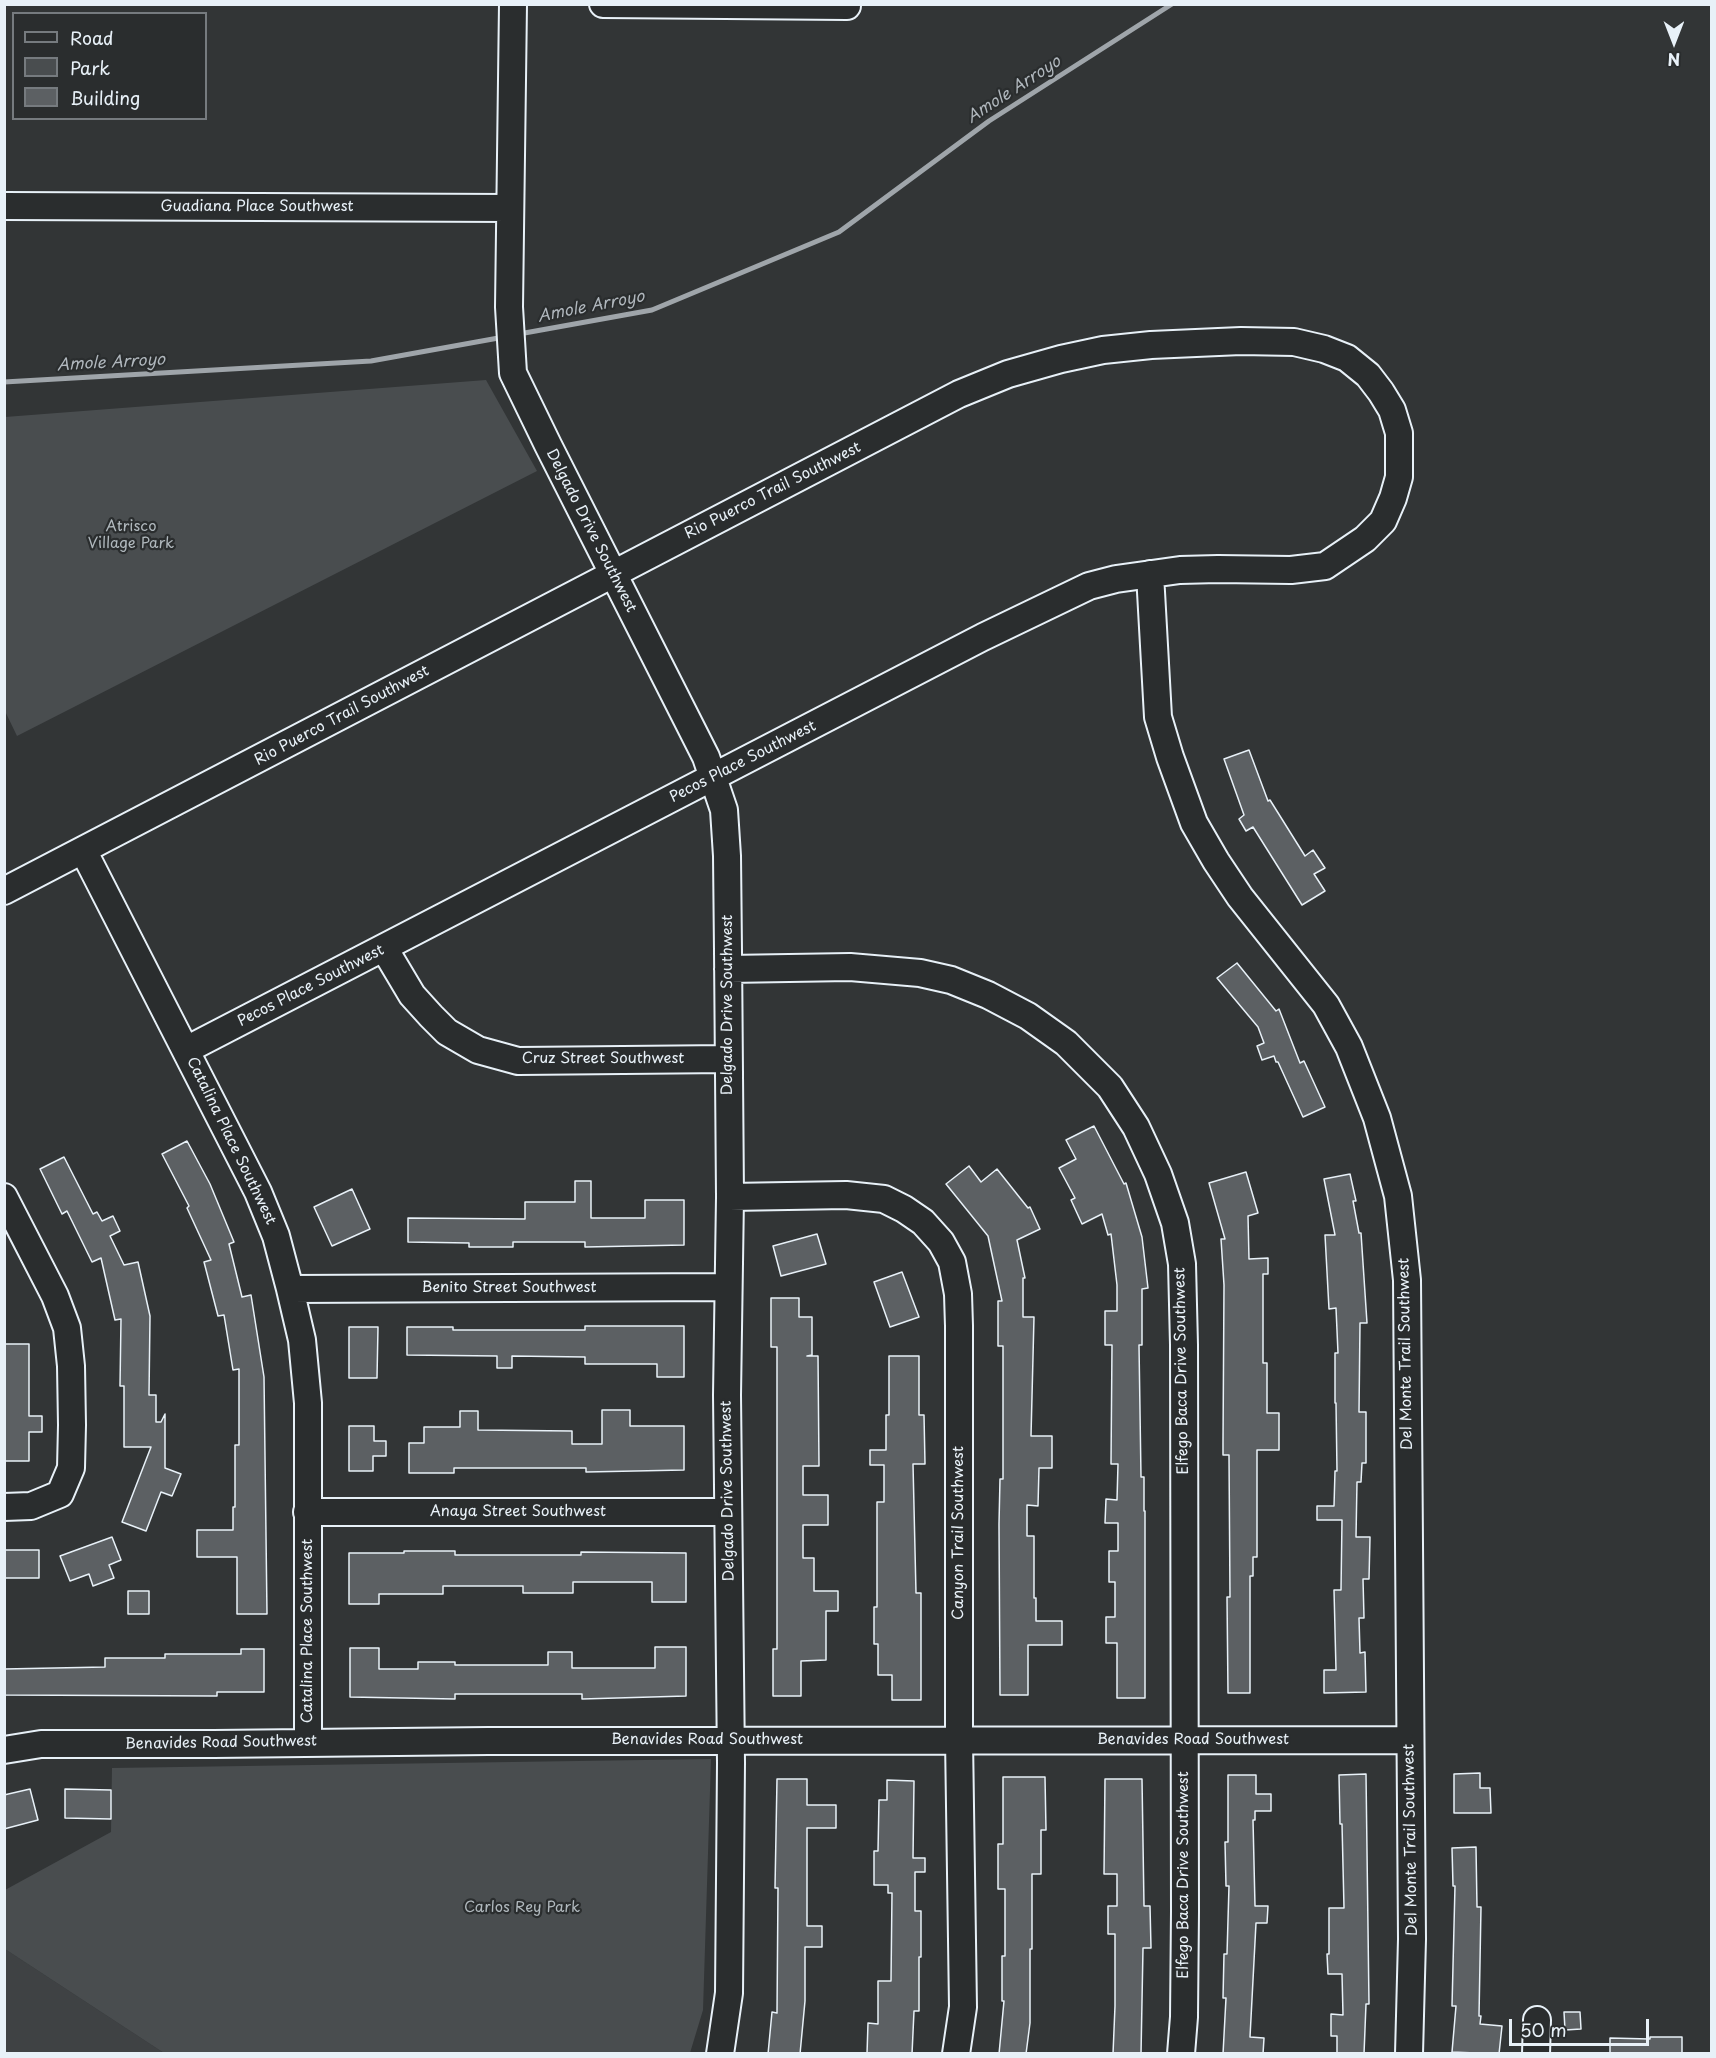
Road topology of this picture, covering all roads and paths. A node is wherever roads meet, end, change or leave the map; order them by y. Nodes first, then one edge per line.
1 (513, 4) edge
2 (603, 4) edge
3 (847, 6) dead end
4 (4, 206) edge
5 (510, 208) junction
6 (1325, 566) joint
7 (613, 573) junction
8 (1150, 574) junction
9 (714, 777) junction
10 (82, 850) junction
11 (4, 891) edge
12 (384, 948) junction
13 (728, 969) junction
14 (186, 1050) junction
15 (728, 1059) junction
16 (4, 1197) edge
17 (730, 1197) junction
18 (728, 1287) junction
19 (290, 1288) junction
20 (4, 1507) edge
21 (307, 1512) junction
22 (728, 1512) junction
23 (959, 1739) junction
24 (731, 1740) junction
25 (1409, 1740) junction
26 (1184, 1741) junction
27 (308, 1742) junction
28 (4, 1750) edge
29 (1537, 2020) dead end
30 (720, 2054) edge
31 (956, 2054) edge
32 (1180, 2054) edge
33 (1409, 2054) edge
34 (1536, 2054) edge

1 - 5 street, Delgado Drive Southwest
2 - 3 street
4 - 5 street, Guadiana Place Southwest
5 - 7 street, Delgado Drive Southwest
6 - 7 street, Rio Puerco Trail Southwest
6 - 8 street, Pecos Place Southwest
7 - 9 street, Delgado Drive Southwest
7 - 10 street, Rio Puerco Trail Southwest
8 - 9 street, Pecos Place Southwest
8 - 25 street, Del Monte Trail Southwest
9 - 12 street, Pecos Place Southwest
9 - 13 street, Delgado Drive Southwest
10 - 11 street, Rio Puerco Trail Southwest
10 - 14 street, Catalina Place Southwest
12 - 14 street, Pecos Place Southwest
12 - 15 street, Cruz Street Southwest
13 - 15 street, Delgado Drive Southwest
13 - 26 street, Elfego Baca Drive Southwest
14 - 19 street, Catalina Place Southwest
15 - 17 street, Delgado Drive Southwest
16 - 20 street
17 - 18 street, Delgado Drive Southwest
17 - 23 street, Canyon Trail Southwest
18 - 19 street, Benito Street Southwest
18 - 22 street, Delgado Drive Southwest
19 - 21 street, Catalina Place Southwest
21 - 22 street, Anaya Street Southwest
21 - 27 street, Catalina Place Southwest
22 - 24 street, Delgado Drive Southwest
23 - 24 street, Benavides Road Southwest
23 - 26 street, Benavides Road Southwest
23 - 31 street, Canyon Trail Southwest
24 - 27 street, Benavides Road Southwest
24 - 30 street, Delgado Drive Southwest
25 - 26 street, Benavides Road Southwest
25 - 33 street, Del Monte Trail Southwest
26 - 32 street, Elfego Baca Drive Southwest
27 - 28 street, Benavides Road Southwest
29 - 34 street

